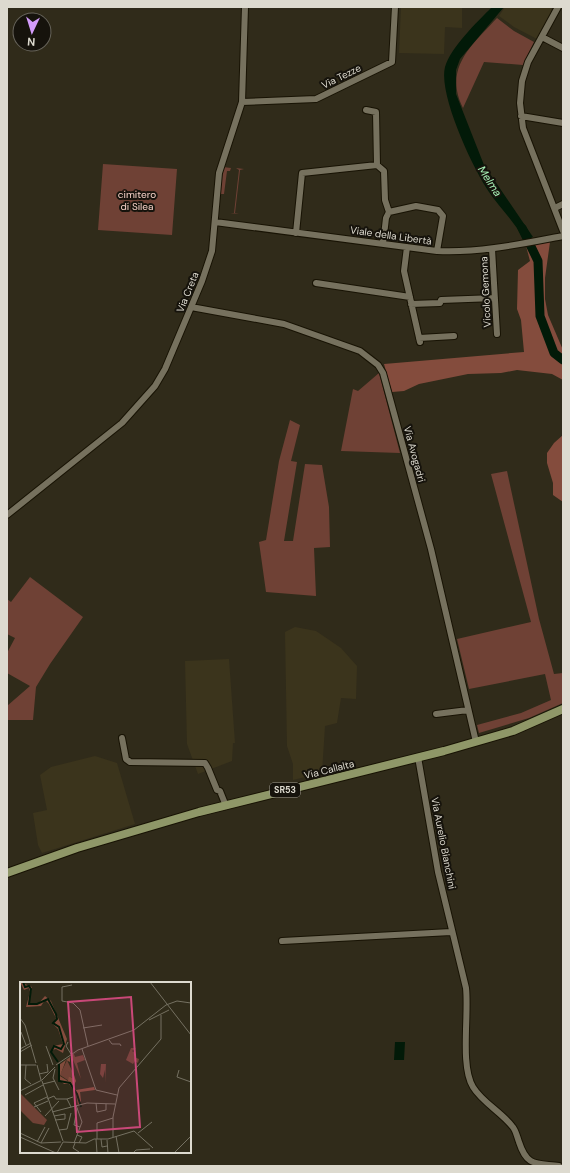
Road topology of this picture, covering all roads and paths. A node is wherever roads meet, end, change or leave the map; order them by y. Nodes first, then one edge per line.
1 (245, 7) edge
2 (395, 7) edge
3 (558, 7) edge
4 (542, 37) junction
5 (563, 48) edge
6 (242, 102) junction
7 (366, 110) dead end
8 (521, 116) junction
9 (563, 123) edge
10 (377, 165) junction
11 (563, 204) edge
12 (554, 208) junction
13 (389, 212) junction
14 (215, 222) junction
15 (563, 231) edge
16 (296, 233) junction
17 (563, 236) edge
18 (383, 244) junction
19 (407, 248) junction
20 (492, 249) junction
21 (437, 251) junction
22 (316, 283) dead end
23 (410, 297) junction
24 (495, 298) junction
25 (412, 304) junction
26 (191, 307) junction
27 (497, 334) dead end
28 (454, 336) dead end
29 (7, 515) edge
30 (468, 710) junction
31 (563, 710) edge
32 (436, 714) dead end
33 (122, 738) dead end
34 (476, 742) junction
35 (418, 757) junction
36 (226, 806) junction
37 (7, 873) edge
38 (451, 932) junction
39 (282, 941) dead end
40 (559, 1166) edge

1 - 6 street, Via Creta
2 - 6 street, Via Tezze
3 - 4 street
4 - 5 street
4 - 8 street
6 - 14 street, Via Creta
7 - 10 street
8 - 9 street
8 - 12 street
10 - 13 street
10 - 16 street
11 - 12 street
12 - 15 street
13 - 18 street
13 - 21 street
14 - 16 street, Viale della Libertà
14 - 26 street, Via Creta
16 - 18 street, Viale della Libertà
17 - 20 street, Viale della Libertà
18 - 19 street, Viale della Libertà
19 - 21 street, Viale della Libertà
19 - 23 street
20 - 21 street, Viale della Libertà
20 - 24 street, Vicolo Gemona
22 - 23 street
23 - 25 street
24 - 25 street
24 - 27 street, Vicolo Gemona
25 - 28 street
26 - 29 street, Via Creta
26 - 30 street, Via Avogadri
30 - 32 street
30 - 34 street, Via Avogadri
31 - 34 main road, Via Callalta / SR53
33 - 36 street
34 - 35 main road, Via Callalta / SR53
35 - 36 main road, Via Callalta / SR53
35 - 38 street, Via Aurelio Bianchini
36 - 37 main road, Via Callalta / SR53
38 - 39 street
38 - 40 street, Via Aurelio Bianchini

